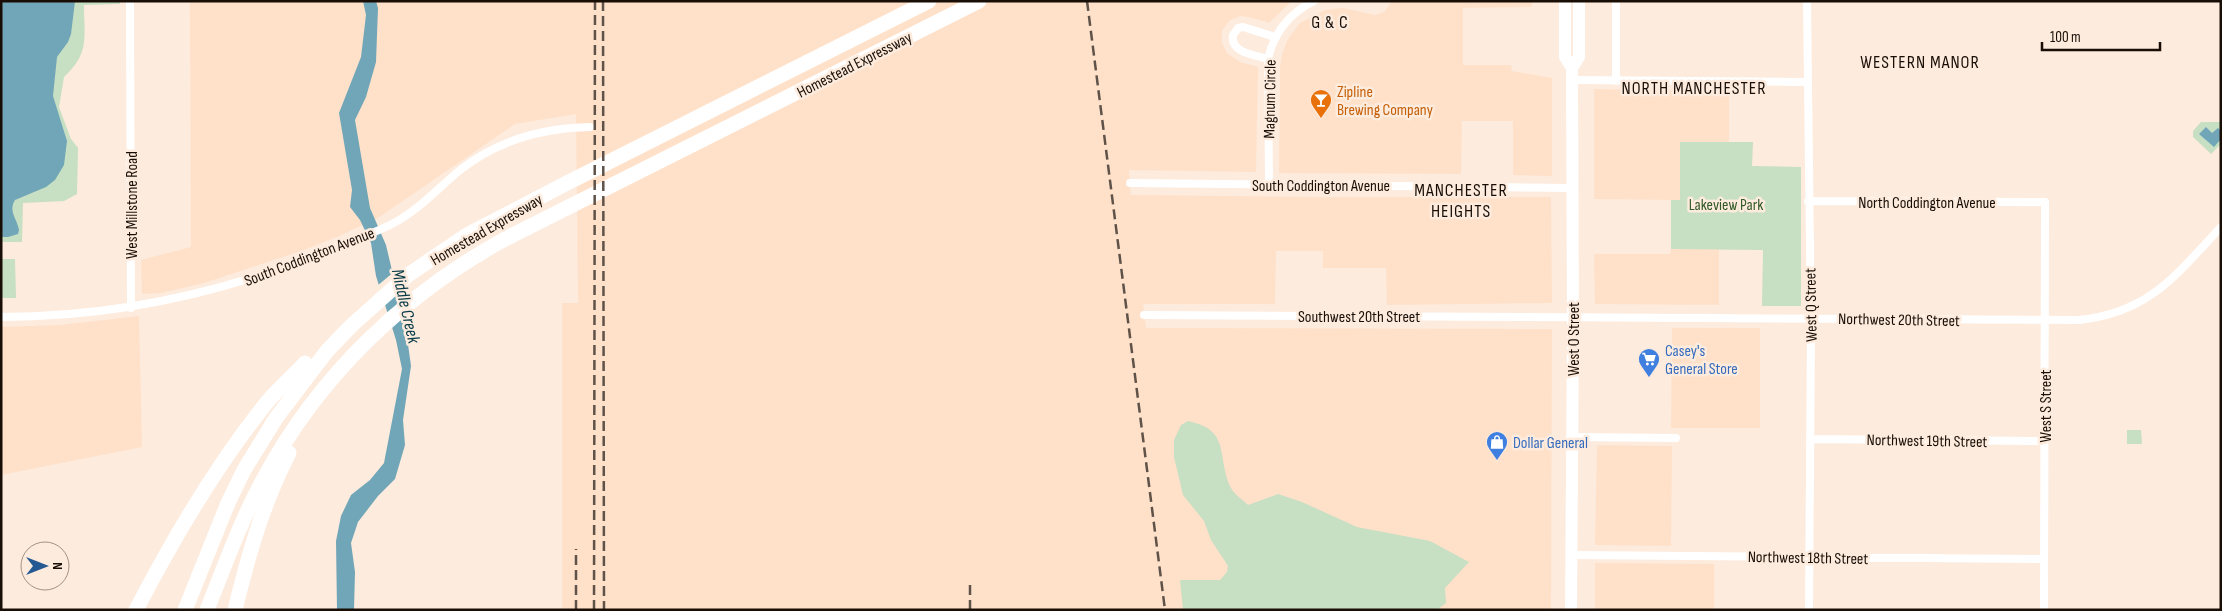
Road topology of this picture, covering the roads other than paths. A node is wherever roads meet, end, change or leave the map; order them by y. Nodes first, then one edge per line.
1 (130, 1) edge
2 (929, 1) edge
3 (979, 1) edge
4 (1314, 1) edge
5 (1565, 1) edge
6 (1579, 1) edge
7 (1616, 1) edge
8 (1807, 1) edge
9 (1275, 37) junction
10 (1268, 59) junction
11 (1572, 74) junction
12 (1616, 81) junction
13 (1807, 82) junction
14 (590, 127) dead end
15 (1130, 183) dead end
16 (1268, 185) junction
17 (1573, 188) junction
18 (1808, 201) junction
19 (2045, 202) joint
20 (2221, 227) edge
21 (131, 308) junction
22 (1144, 315) dead end
23 (1573, 316) junction
24 (1, 317) edge
25 (1811, 318) junction
26 (2045, 321) junction
27 (351, 326) junction
28 (327, 383) junction
29 (1572, 437) junction
30 (1676, 438) dead end
31 (1810, 439) junction
32 (2044, 441) junction
33 (1572, 555) junction
34 (1809, 557) junction
35 (2044, 559) junction
36 (143, 596) junction
37 (129, 610) edge
38 (136, 610) edge
39 (185, 610) edge
40 (207, 610) edge
41 (235, 610) edge
42 (1571, 610) edge
43 (1809, 610) edge
44 (2044, 610) edge

1 - 21 street, West Millstone Road
2 - 27 highway, Homestead Expressway
3 - 28 highway, Homestead Expressway
4 - 9 street, Magnum Circle
5 - 11 main road, West O Street
6 - 11 main road, West O Street
7 - 12 street
8 - 13 street, West Q Street
9 - 10 street, Magnum Circle
9 - 10 street
10 - 16 street, Magnum Circle
11 - 12 street
11 - 17 main road, West O Street
12 - 13 street
13 - 18 street, West Q Street
14 - 21 street, South Coddington Avenue
15 - 16 street, South Coddington Avenue
16 - 17 street, South Coddington Avenue
17 - 23 main road, West O Street
18 - 19 street, North Coddington Avenue
18 - 25 street, West Q Street
19 - 26 street, West S Street
20 - 26 street, Northwest 20th Street
21 - 24 street, South Coddington Avenue
22 - 23 street, Southwest 20th Street
23 - 25 street, Northwest 20th Street
23 - 29 main road, West O Street
25 - 26 street, Northwest 20th Street
25 - 31 street, West Q Street
26 - 32 street, West S Street
27 - 36 highway
27 - 39 highway, Homestead Expressway
28 - 40 highway, Homestead Expressway
28 - 41 highway
29 - 30 street
29 - 33 main road, West O Street
31 - 32 street, Northwest 19th Street
31 - 34 street, West Q Street
32 - 35 street, West S Street
33 - 34 street, Northwest 18th Street
33 - 42 main road, West O Street
34 - 35 street, Northwest 18th Street
34 - 43 street, West Q Street
35 - 44 street, West S Street
36 - 37 highway
36 - 38 highway

